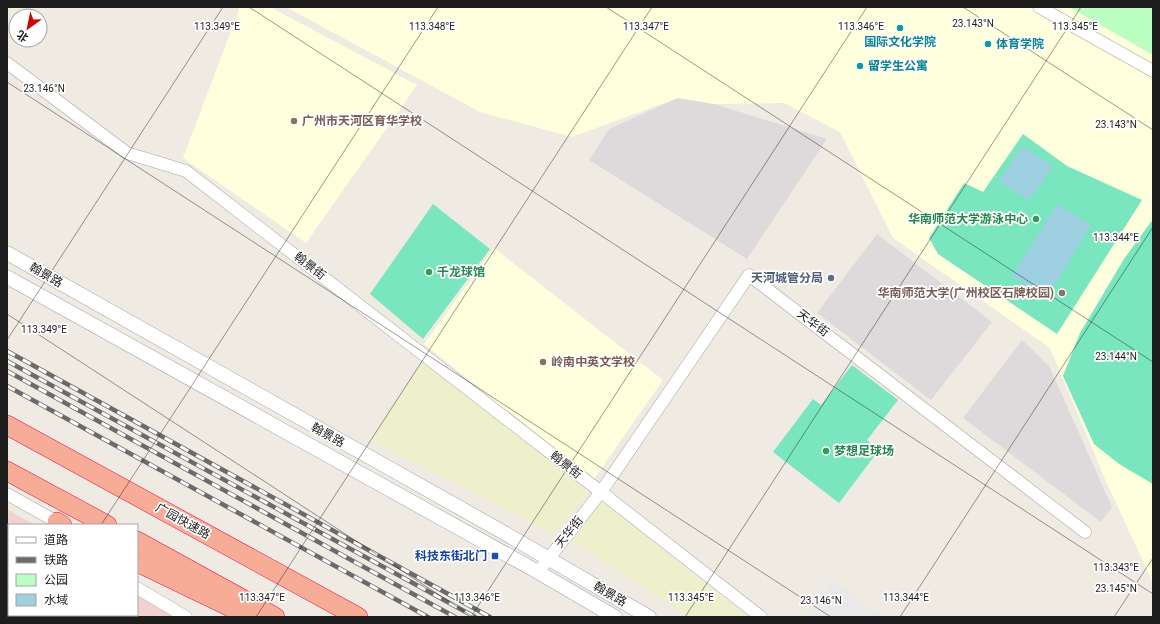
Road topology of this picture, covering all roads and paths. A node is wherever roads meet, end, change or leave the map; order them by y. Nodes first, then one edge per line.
1 (1038, 7) edge
2 (7, 63) edge
3 (1153, 71) edge
4 (7, 253) edge
5 (7, 277) edge
6 (7, 425) edge
7 (7, 471) edge
8 (601, 492) junction
9 (7, 494) edge
10 (59, 524) edge
11 (105, 524) edge
12 (1085, 532) dead end
13 (138, 543) edge
14 (548, 559) junction
15 (138, 562) edge
16 (538, 572) junction
17 (138, 589) edge
18 (186, 617) edge
19 (250, 617) edge
20 (275, 617) edge
21 (358, 617) edge
22 (615, 617) edge
23 (649, 617) edge
24 (761, 617) edge

1 - 3 street
2 - 8 street, 翰景街
4 - 14 street, 翰景路
5 - 16 street, 翰景路
6 - 21 highway, 广园快速路
7 - 11 highway
8 - 12 street, 天华街
8 - 14 street, 天华街
8 - 24 street
9 - 10 street
13 - 20 highway
14 - 16 street, 天华街
14 - 23 street, 翰景路
15 - 19 highway
16 - 22 street, 翰景路
17 - 18 street

